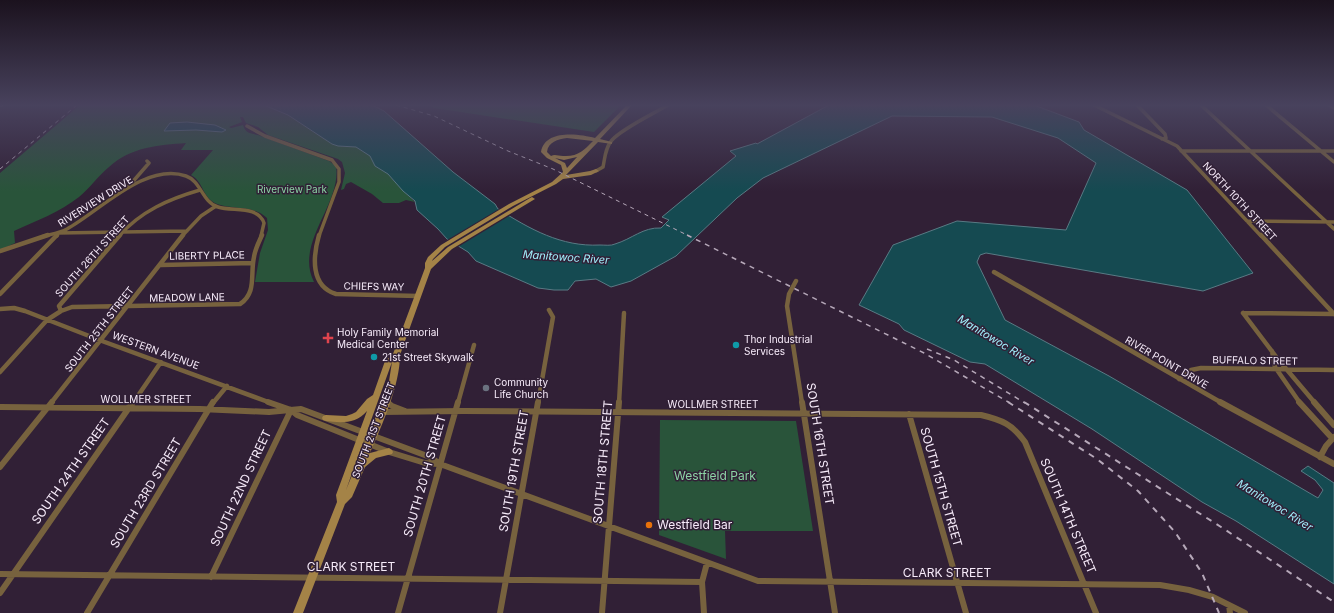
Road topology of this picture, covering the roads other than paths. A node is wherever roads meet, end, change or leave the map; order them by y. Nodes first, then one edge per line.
1 (261, 134) edge
2 (603, 134) edge
3 (621, 134) edge
4 (1151, 134) edge
5 (1165, 134) edge
6 (1232, 134) edge
7 (1300, 134) edge
8 (1162, 139) junction
9 (609, 144) junction
10 (1181, 151) junction
11 (1251, 151) junction
12 (1321, 151) junction
13 (1334, 151) edge
14 (584, 154) junction
15 (147, 160) dead end
16 (1334, 162) edge
17 (576, 163) junction
18 (596, 171) junction
19 (141, 174) junction
20 (564, 175) junction
21 (152, 178) junction
22 (200, 190) junction
23 (124, 191) junction
24 (216, 206) junction
25 (1247, 222) junction
26 (1326, 222) junction
27 (1334, 222) edge
28 (1334, 229) edge
29 (187, 231) junction
30 (123, 232) junction
31 (58, 233) junction
32 (0, 251) edge
33 (253, 263) junction
34 (161, 265) junction
35 (994, 272) dead end
36 (796, 281) dead end
37 (0, 294) edge
38 (418, 296) junction
39 (128, 306) junction
40 (0, 309) edge
41 (549, 310) dead end
42 (61, 311) junction
43 (624, 312) dead end
44 (1334, 314) edge
45 (47, 320) junction
46 (102, 340) junction
47 (474, 345) dead end
48 (1272, 351) junction
49 (396, 355) junction
50 (161, 362) junction
51 (1276, 369) junction
52 (1288, 370) junction
53 (1334, 370) edge
54 (0, 372) edge
55 (1179, 380) junction
56 (227, 386) junction
57 (375, 400) junction
58 (386, 401) junction
59 (0, 407) edge
60 (48, 408) junction
61 (128, 408) junction
62 (209, 410) junction
63 (291, 410) junction
64 (405, 411) junction
65 (455, 411) junction
66 (536, 411) junction
67 (382, 412) junction
68 (618, 413) junction
69 (804, 413) junction
70 (909, 414) junction
71 (326, 418) junction
72 (1334, 425) edge
73 (1016, 429) joint
74 (372, 435) junction
75 (362, 436) junction
76 (1333, 437) edge
77 (368, 445) junction
78 (389, 452) junction
79 (1320, 457) junction
80 (440, 464) junction
81 (1334, 464) edge
82 (361, 465) junction
83 (0, 467) edge
84 (522, 494) junction
85 (341, 502) junction
86 (609, 526) junction
87 (707, 563) junction
88 (0, 574) edge
89 (13, 574) junction
90 (109, 576) junction
91 (211, 577) junction
92 (312, 578) junction
93 (407, 578) junction
94 (506, 579) junction
95 (604, 580) junction
96 (702, 582) junction
97 (830, 583) junction
98 (957, 584) junction
99 (1084, 585) junction
100 (0, 593) edge
101 (1229, 605) junction
102 (88, 613) edge
103 (298, 613) edge
104 (398, 613) edge
105 (500, 613) edge
106 (602, 613) edge
107 (704, 613) edge
108 (835, 613) edge
109 (966, 613) edge
110 (1096, 613) edge
111 (1230, 613) edge
112 (1245, 613) edge

1 - 38 street, CHIEFS WAY
2 - 14 main road, SOUTH 21ST STREET
3 - 9 street
4 - 8 street, NORTH 10TH STREET
5 - 8 street
6 - 11 street
7 - 12 street
8 - 10 street, NORTH 10TH STREET
9 - 14 main road
9 - 18 street
9 - 20 main road
10 - 11 street
10 - 25 street, NORTH 10TH STREET
11 - 12 street
11 - 26 street
12 - 13 street
12 - 16 street
14 - 17 main road, SOUTH 21ST STREET
15 - 19 street
17 - 18 main road
17 - 20 main road, SOUTH 21ST STREET
18 - 20 main road
19 - 21 street
19 - 23 street
20 - 38 main road, SOUTH 21ST STREET
21 - 22 street, RIVERVIEW DRIVE
21 - 23 street, RIVERVIEW DRIVE
22 - 24 street, RIVERVIEW DRIVE
22 - 30 street, SOUTH 26TH STREET
23 - 31 street, RIVERVIEW DRIVE
24 - 29 street, SOUTH 25TH STREET
24 - 33 street
25 - 26 street
25 - 44 street, NORTH 10TH STREET
26 - 27 street
26 - 28 street
29 - 30 street
29 - 34 street, SOUTH 25TH STREET
30 - 31 street
30 - 42 street, SOUTH 26TH STREET
31 - 32 street, RIVERVIEW DRIVE
31 - 37 street
33 - 34 street, LIBERTY PLACE
33 - 39 street, MEADOW LANE
34 - 39 street, SOUTH 25TH STREET
35 - 55 street, RIVER POINT DRIVE
36 - 69 street, SOUTH 16TH STREET
38 - 49 main road, SOUTH 21ST STREET
39 - 42 street, MEADOW LANE
39 - 46 street, SOUTH 25TH STREET
40 - 45 street, WESTERN AVENUE
41 - 66 street, SOUTH 19TH STREET
42 - 45 street, SOUTH 26TH STREET
43 - 68 street, SOUTH 18TH STREET
44 - 48 street
45 - 46 street, WESTERN AVENUE
45 - 54 street, SOUTH 26TH STREET
46 - 50 street, WESTERN AVENUE
46 - 60 street, SOUTH 25TH STREET
47 - 65 street, SOUTH 20TH STREET
48 - 51 street
48 - 52 street
49 - 57 main road, SOUTH 21ST STREET
49 - 58 main road, SOUTH 21ST STREET
50 - 56 street, WESTERN AVENUE
50 - 61 street, SOUTH 24TH STREET
51 - 52 street, BUFFALO STREET
51 - 55 street, BUFFALO STREET
51 - 76 street
52 - 53 street, BUFFALO STREET
52 - 72 street
55 - 79 street, RIVER POINT DRIVE
56 - 62 street, SOUTH 23RD STREET
56 - 63 street, WESTERN AVENUE
57 - 67 main road
57 - 71 main road
57 - 75 main road, SOUTH 21ST STREET
58 - 64 street, WOLLMER STREET
58 - 67 main road, SOUTH 21ST STREET
59 - 60 street, WOLLMER STREET
60 - 61 street, WOLLMER STREET
60 - 83 street, SOUTH 25TH STREET
61 - 62 street, WOLLMER STREET
61 - 89 street, SOUTH 24TH STREET
62 - 63 street, WOLLMER STREET
62 - 90 street, SOUTH 23RD STREET
63 - 71 street, WESTERN AVENUE
63 - 75 street, WESTERN AVENUE
63 - 91 street, SOUTH 22ND STREET
64 - 65 street, WOLLMER STREET
64 - 67 street, WOLLMER STREET
65 - 66 street, WOLLMER STREET
65 - 80 street, SOUTH 20TH STREET
66 - 68 street, WOLLMER STREET
66 - 84 street, SOUTH 19TH STREET
67 - 74 main road, SOUTH 21ST STREET
68 - 69 street, WOLLMER STREET
68 - 86 street, SOUTH 18TH STREET
69 - 70 street, WOLLMER STREET
69 - 97 street, SOUTH 16TH STREET
70 - 73 street, WOLLMER STREET
70 - 98 street, SOUTH 15TH STREET
71 - 75 street, WESTERN AVENUE
73 - 99 street, SOUTH 14TH STREET
74 - 75 street, WESTERN AVENUE
74 - 77 main road, SOUTH 21ST STREET
74 - 80 street, WESTERN AVENUE
75 - 77 street, WESTERN AVENUE
75 - 85 main road, SOUTH 21ST STREET
76 - 79 street
77 - 78 street, WESTERN AVENUE
77 - 82 main road, SOUTH 21ST STREET
78 - 80 street, WESTERN AVENUE
78 - 82 main road
79 - 81 street, RIVER POINT DRIVE
80 - 84 street, WESTERN AVENUE
80 - 93 street, SOUTH 20TH STREET
82 - 85 main road, SOUTH 21ST STREET
84 - 86 street, WESTERN AVENUE
84 - 94 street, SOUTH 19TH STREET
85 - 92 main road, SOUTH 21ST STREET
86 - 87 street, WESTERN AVENUE
86 - 95 street, SOUTH 18TH STREET
87 - 96 street
87 - 97 street, CLARK STREET
88 - 89 street, CLARK STREET
89 - 90 street, CLARK STREET
89 - 100 street, SOUTH 24TH STREET
90 - 91 street, CLARK STREET
90 - 102 street, SOUTH 23RD STREET
91 - 92 street, CLARK STREET
92 - 93 street, CLARK STREET
92 - 103 main road, SOUTH 21ST STREET
93 - 94 street, CLARK STREET
93 - 104 street, SOUTH 20TH STREET
94 - 95 street, CLARK STREET
94 - 105 street, SOUTH 19TH STREET
95 - 96 street, CLARK STREET
95 - 106 street, SOUTH 18TH STREET
96 - 107 street
97 - 98 street, CLARK STREET
97 - 108 street, SOUTH 16TH STREET
98 - 99 street, CLARK STREET
98 - 109 street, SOUTH 15TH STREET
99 - 101 street, CLARK STREET
99 - 110 street, SOUTH 14TH STREET
101 - 111 street
101 - 112 street, CLARK STREET

